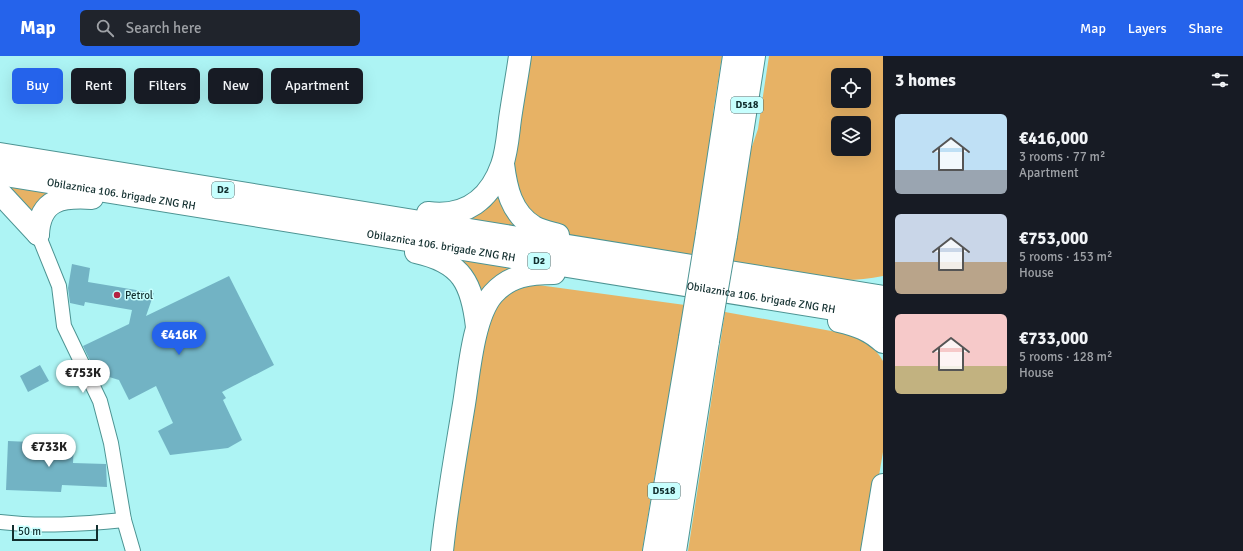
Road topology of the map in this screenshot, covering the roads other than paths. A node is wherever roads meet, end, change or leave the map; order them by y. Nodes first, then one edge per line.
1 (520, 56) edge
2 (734, 56) edge
3 (754, 56) edge
4 (0, 154) edge
5 (503, 164) junction
6 (0, 174) edge
7 (0, 193) edge
8 (149, 198) junction
9 (377, 225) junction
10 (38, 234) junction
11 (716, 235) junction
12 (595, 260) junction
13 (883, 280) edge
14 (803, 294) junction
15 (883, 296) edge
16 (883, 317) edge
17 (477, 328) junction
18 (699, 339) junction
19 (883, 342) edge
20 (883, 485) edge
21 (124, 520) junction
22 (0, 522) edge
23 (133, 551) edge
24 (442, 551) edge
25 (654, 551) edge
26 (675, 551) edge
27 (872, 551) edge

1 - 5 main road
2 - 11 main road, D518
3 - 11 main road, D518
4 - 9 main road, Obilaznica 106. brigade ZNG RH / D2
5 - 9 main road
5 - 12 main road
6 - 8 main road, Obilaznica 106. brigade ZNG RH / D2
7 - 10 main road
8 - 9 main road, Obilaznica 106. brigade ZNG RH / D2
8 - 10 main road
9 - 12 main road, Obilaznica 106. brigade ZNG RH / D2
9 - 17 main road
10 - 21 street
11 - 18 main road, D518, bridge
12 - 14 main road, Obilaznica 106. brigade ZNG RH / D2
12 - 17 main road
13 - 14 main road
14 - 15 main road, Obilaznica 106. brigade ZNG RH / D2
14 - 16 main road, Obilaznica 106. brigade ZNG RH / D2
14 - 19 main road
17 - 24 main road
18 - 25 main road, D518
18 - 26 main road, D518
20 - 27 main road
21 - 22 street
21 - 23 street

